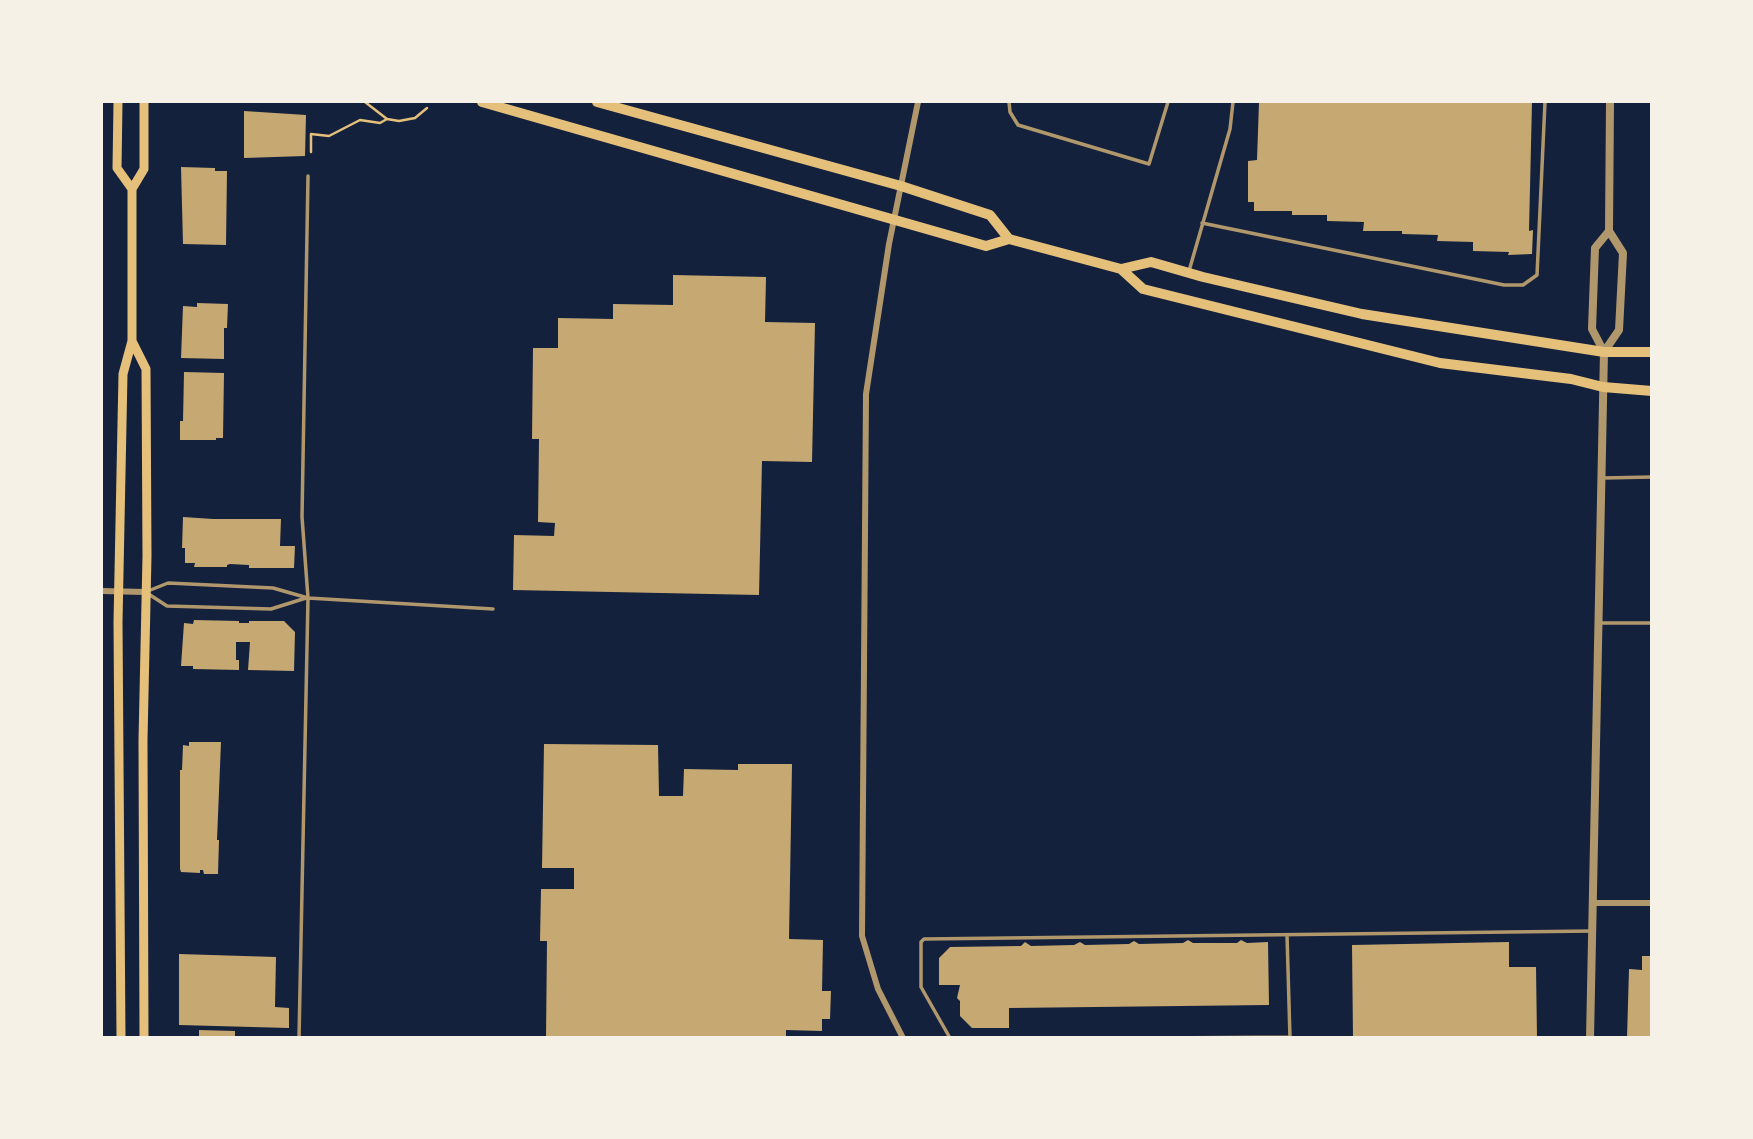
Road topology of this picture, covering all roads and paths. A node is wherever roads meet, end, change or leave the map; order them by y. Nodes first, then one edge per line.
1 (118, 102) edge
2 (144, 102) edge
3 (365, 102) edge
4 (482, 102) edge
5 (597, 102) edge
6 (918, 102) edge
7 (1009, 102) edge
8 (1168, 102) edge
9 (1233, 102) edge
10 (1545, 102) edge
11 (1610, 102) edge
12 (427, 108) dead end
13 (387, 119) junction
14 (311, 152) dead end
15 (308, 176) dead end
16 (901, 186) junction
17 (132, 189) junction
18 (894, 218) junction
19 (1202, 223) junction
20 (1609, 231) junction
21 (1009, 239) junction
22 (1121, 269) junction
23 (1188, 273) junction
24 (132, 341) junction
25 (1604, 352) junction
26 (1651, 352) edge
27 (1603, 387) junction
28 (1651, 391) edge
29 (1651, 477) edge
30 (1601, 478) junction
31 (102, 591) edge
32 (118, 592) junction
33 (145, 592) junction
34 (308, 598) junction
35 (493, 609) dead end
36 (1599, 623) junction
37 (1651, 623) edge
38 (1594, 903) junction
39 (1651, 903) edge
40 (1594, 931) junction
41 (1287, 935) junction
42 (1290, 1037) edge
43 (121, 1038) edge
44 (144, 1038) edge
45 (299, 1038) edge
46 (903, 1038) edge
47 (950, 1038) edge
48 (1159, 1038) edge
49 (1590, 1038) edge

1 - 17 main road
2 - 17 main road
3 - 13 path
4 - 18 main road
5 - 16 main road
6 - 16 street
7 - 8 lane
9 - 19 lane
10 - 19 lane
11 - 20 street
12 - 13 path
13 - 14 path
15 - 34 lane
16 - 18 street
16 - 21 main road
17 - 24 main road
18 - 21 main road
18 - 46 street
19 - 23 lane
20 - 25 street
20 - 25 street
21 - 22 main road
22 - 23 main road
22 - 27 main road
23 - 25 main road
24 - 32 main road
24 - 33 main road
25 - 26 main road
25 - 27 street
27 - 28 main road
27 - 30 street
29 - 30 lane
30 - 36 street
31 - 32 street
32 - 33 street
32 - 43 main road
33 - 34 lane
33 - 34 lane
33 - 44 main road
34 - 35 lane
34 - 45 lane
36 - 37 lane
36 - 38 street
38 - 39 street
38 - 40 street
40 - 41 lane
40 - 49 street
41 - 42 lane
41 - 47 lane
42 - 48 lane

